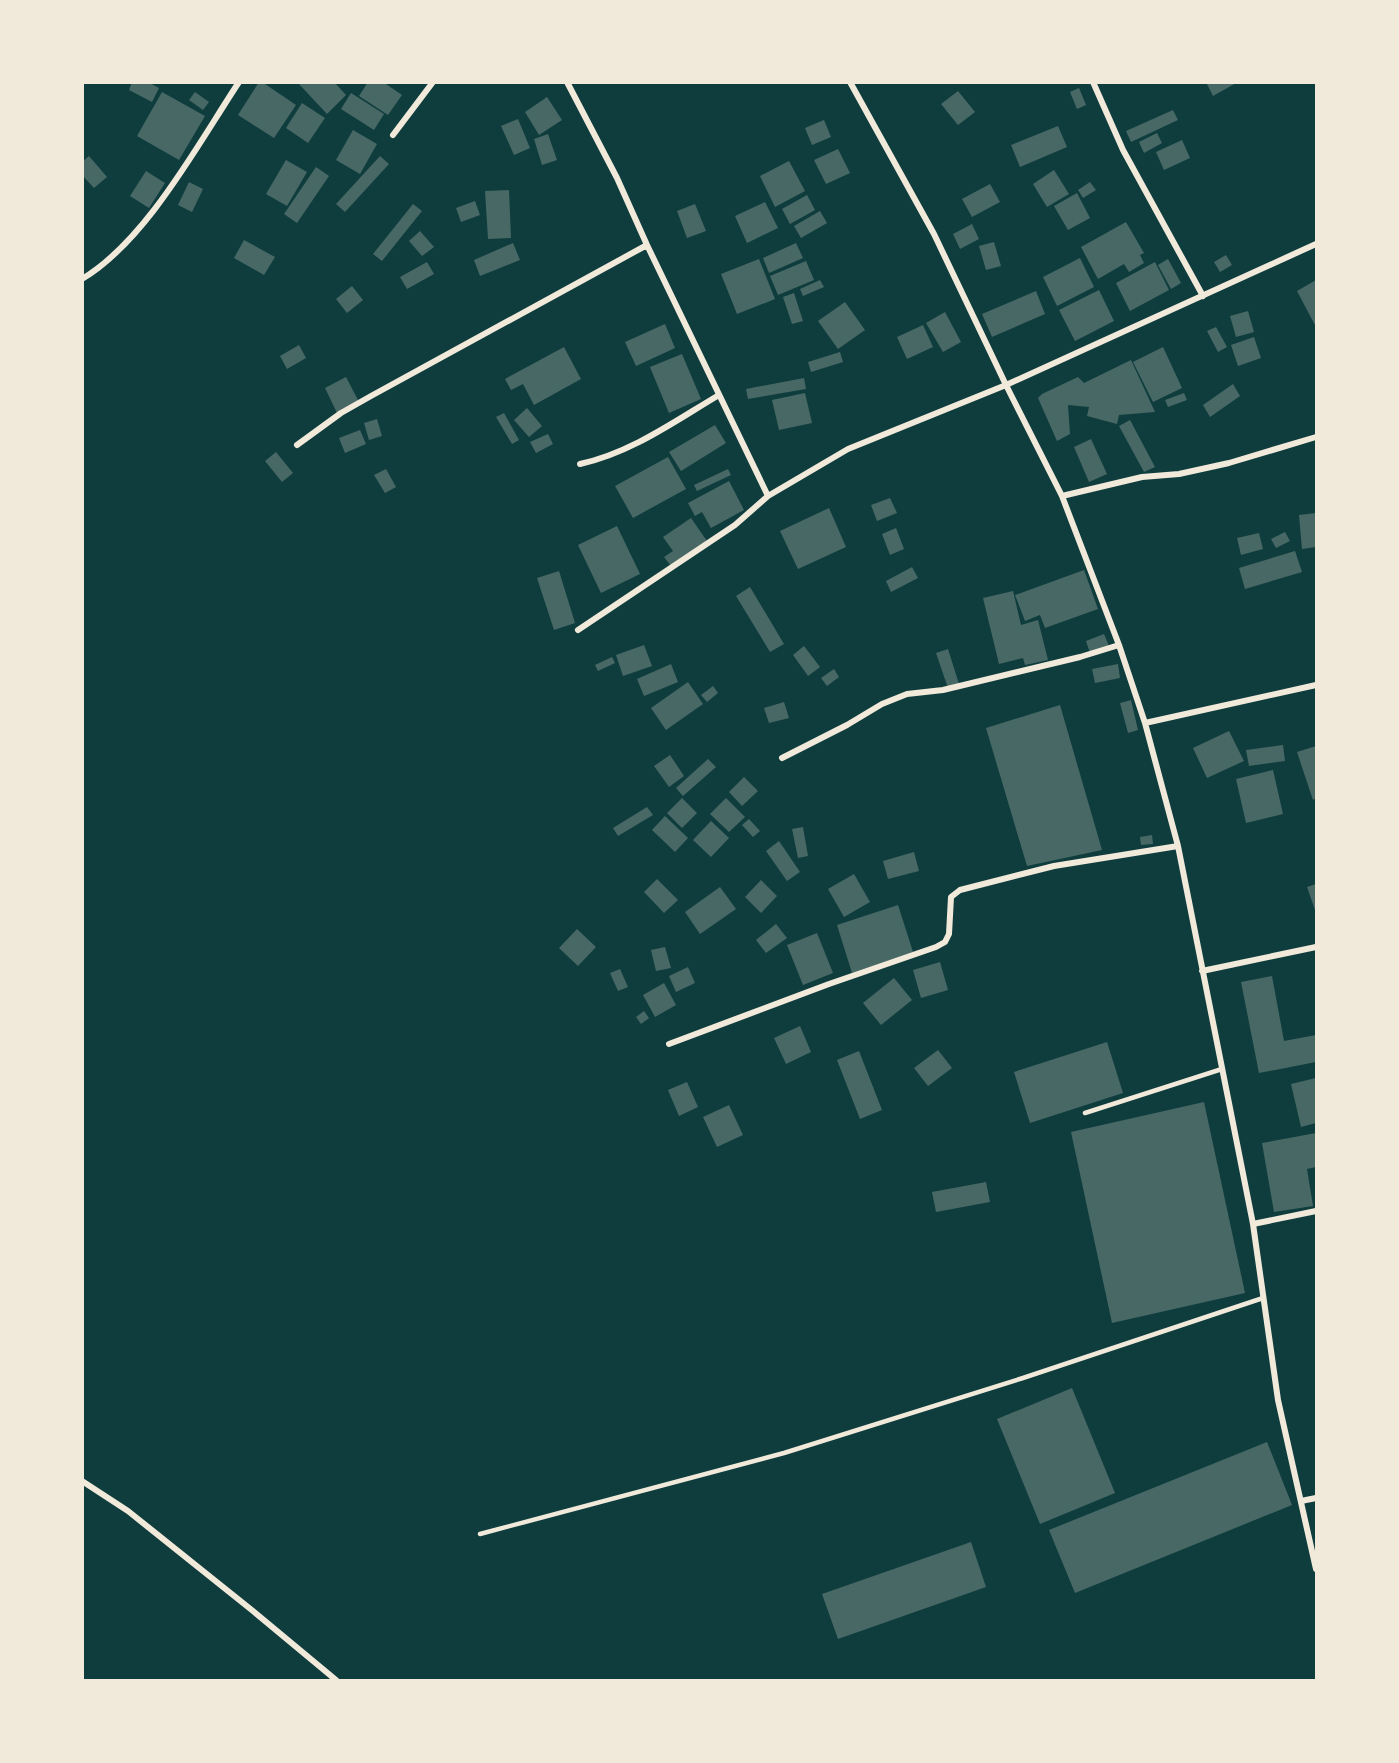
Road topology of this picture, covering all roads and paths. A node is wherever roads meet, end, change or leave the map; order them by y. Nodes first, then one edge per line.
1 (239, 82) edge
2 (434, 82) edge
3 (567, 82) edge
4 (850, 82) edge
5 (1093, 82) edge
6 (393, 135) dead end
7 (647, 244) junction
8 (1317, 244) edge
9 (82, 279) edge
10 (1203, 296) junction
11 (1006, 385) junction
12 (719, 394) junction
13 (1317, 437) edge
14 (297, 445) dead end
15 (580, 464) dead end
16 (768, 496) junction
17 (1062, 496) junction
18 (578, 630) dead end
19 (1119, 645) junction
20 (1317, 685) edge
21 (1145, 723) junction
22 (782, 758) dead end
23 (1178, 846) junction
24 (1317, 947) edge
25 (1202, 971) junction
26 (669, 1044) dead end
27 (1222, 1070) junction
28 (1084, 1113) dead end
29 (1317, 1211) edge
30 (1253, 1224) junction
31 (1263, 1298) junction
32 (82, 1481) edge
33 (1317, 1498) edge
34 (1301, 1501) junction
35 (480, 1534) dead end
36 (1317, 1569) edge
37 (336, 1680) edge

1 - 9 street
2 - 6 street
3 - 7 street
4 - 11 street
5 - 10 street
7 - 12 street
7 - 14 street
8 - 10 street
10 - 11 street
11 - 16 street
11 - 17 street
12 - 15 street
12 - 16 street
13 - 17 street
16 - 18 street
17 - 19 street
19 - 21 street
19 - 22 street
20 - 21 street
21 - 23 street
23 - 25 street
23 - 26 street
24 - 25 street
25 - 27 street
27 - 28 lane
27 - 30 street
29 - 30 street
30 - 31 street
31 - 34 street
31 - 35 lane
32 - 37 street
33 - 34 street
34 - 36 street

